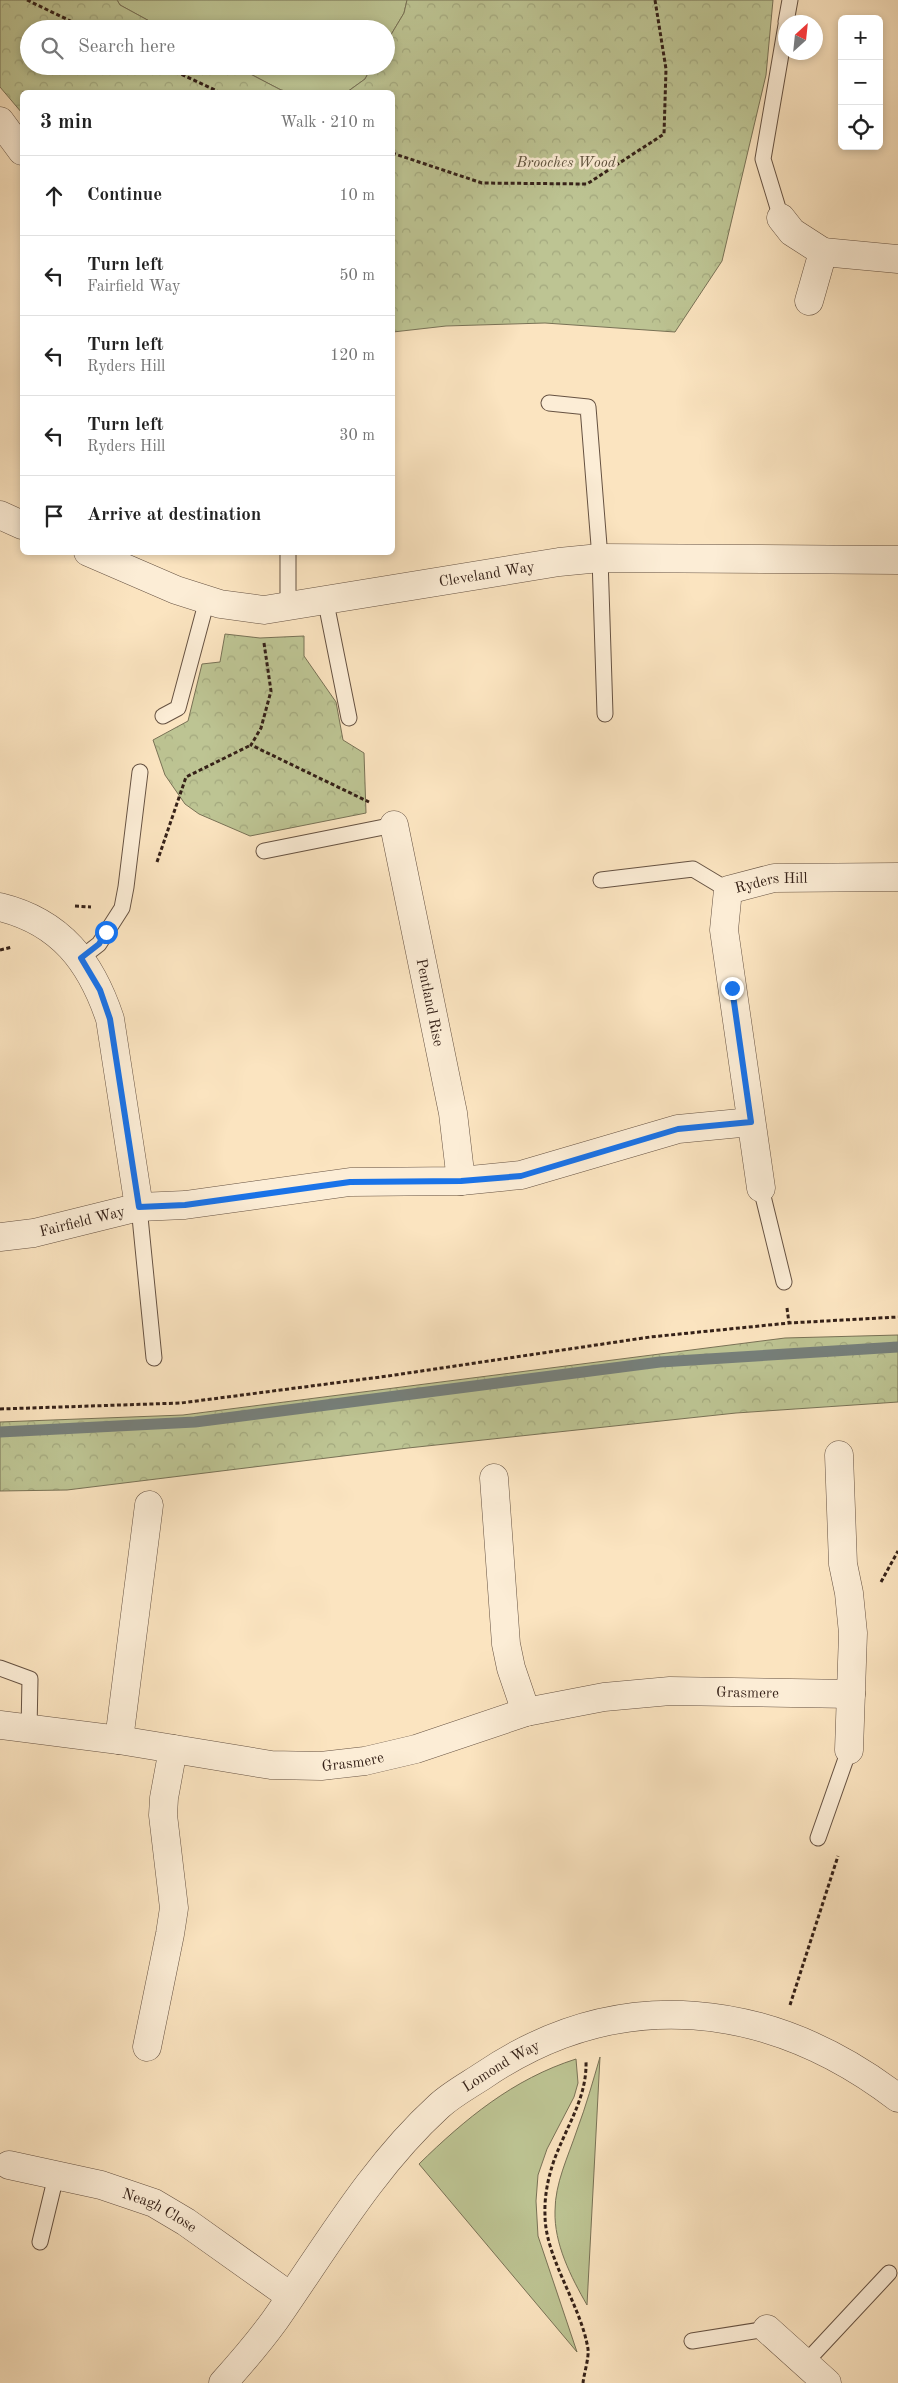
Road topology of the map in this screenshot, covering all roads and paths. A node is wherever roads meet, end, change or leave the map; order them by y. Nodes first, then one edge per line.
1 (27, 0) edge
2 (655, 0) edge
3 (790, 0) edge
4 (788, 15) edge
5 (68, 20) edge
6 (780, 60) edge
7 (183, 75) edge
8 (215, 90) edge
9 (0, 121) edge
10 (20, 148) edge
11 (395, 154) edge
12 (781, 218) joint
13 (823, 252) junction
14 (898, 258) edge
15 (809, 301) dead end
16 (549, 403) dead end
17 (0, 515) edge
18 (20, 524) edge
19 (95, 555) edge
20 (287, 555) edge
21 (600, 558) junction
22 (898, 560) edge
23 (325, 598) junction
24 (207, 600) junction
25 (276, 607) junction
26 (605, 714) dead end
27 (163, 716) dead end
28 (349, 718) dead end
29 (140, 772) dead end
30 (394, 825) junction
31 (264, 851) dead end
32 (898, 877) edge
33 (601, 880) dead end
34 (728, 890) junction
35 (0, 907) edge
36 (81, 958) junction
37 (751, 1122) junction
38 (461, 1181) junction
39 (761, 1188) joint
40 (139, 1207) junction
41 (0, 1237) edge
42 (784, 1282) dead end
43 (898, 1317) edge
44 (154, 1358) dead end
45 (0, 1409) edge
46 (839, 1455) dead end
47 (494, 1478) dead end
48 (149, 1505) dead end
49 (0, 1668) edge
50 (851, 1694) junction
51 (526, 1712) junction
52 (0, 1726) edge
53 (29, 1730) junction
54 (119, 1740) junction
55 (173, 1749) junction
56 (850, 1750) joint
57 (818, 1838) dead end
58 (840, 1849) dead end
59 (584, 2028) junction
60 (782, 2032) junction
61 (146, 2047) dead end
62 (898, 2098) edge
63 (4, 2164) edge
64 (56, 2176) junction
65 (40, 2242) dead end
66 (889, 2273) dead end
67 (290, 2296) junction
68 (767, 2329) joint
69 (692, 2341) dead end
70 (805, 2363) junction
71 (223, 2383) edge
72 (583, 2383) edge
73 (827, 2383) edge

1 - 5 path
2 - 11 path
3 - 4 lane
6 - 12 lane
7 - 8 path
9 - 10 street
12 - 13 street
13 - 14 street
13 - 15 street
16 - 21 lane
17 - 18 street
19 - 24 street, Cleveland Way
20 - 25 lane
21 - 22 street, Cleveland Way
21 - 23 street, Cleveland Way
21 - 26 lane
23 - 25 street, Cleveland Way
23 - 28 lane
24 - 25 street, Cleveland Way
24 - 27 lane
25 - 30 path
29 - 36 lane
30 - 31 lane
30 - 38 street, Pentland Rise
32 - 34 street, Ryders Hill
33 - 34 lane
34 - 37 street, Ryders Hill
35 - 36 street, Fairfield Way
36 - 40 street, Fairfield Way
37 - 38 street
37 - 39 street, Ryders Hill
38 - 40 street
39 - 42 lane
40 - 41 street, Fairfield Way
40 - 44 lane
43 - 45 path
46 - 50 street
47 - 51 street
48 - 54 street
49 - 53 lane
50 - 51 street, Grasmere
50 - 56 street
51 - 55 street, Grasmere
52 - 53 street, Grasmere
53 - 54 street, Grasmere
54 - 55 street, Grasmere
55 - 61 street
56 - 57 lane
58 - 60 path
59 - 60 street, Lomond Way
59 - 67 street, Lomond Way
59 - 72 path
60 - 62 street, Lomond Way
63 - 64 street, Neagh Close
64 - 65 lane
64 - 67 street, Neagh Close
66 - 70 lane
67 - 71 street, Lomond Way
68 - 69 lane
68 - 70 street
70 - 73 street

